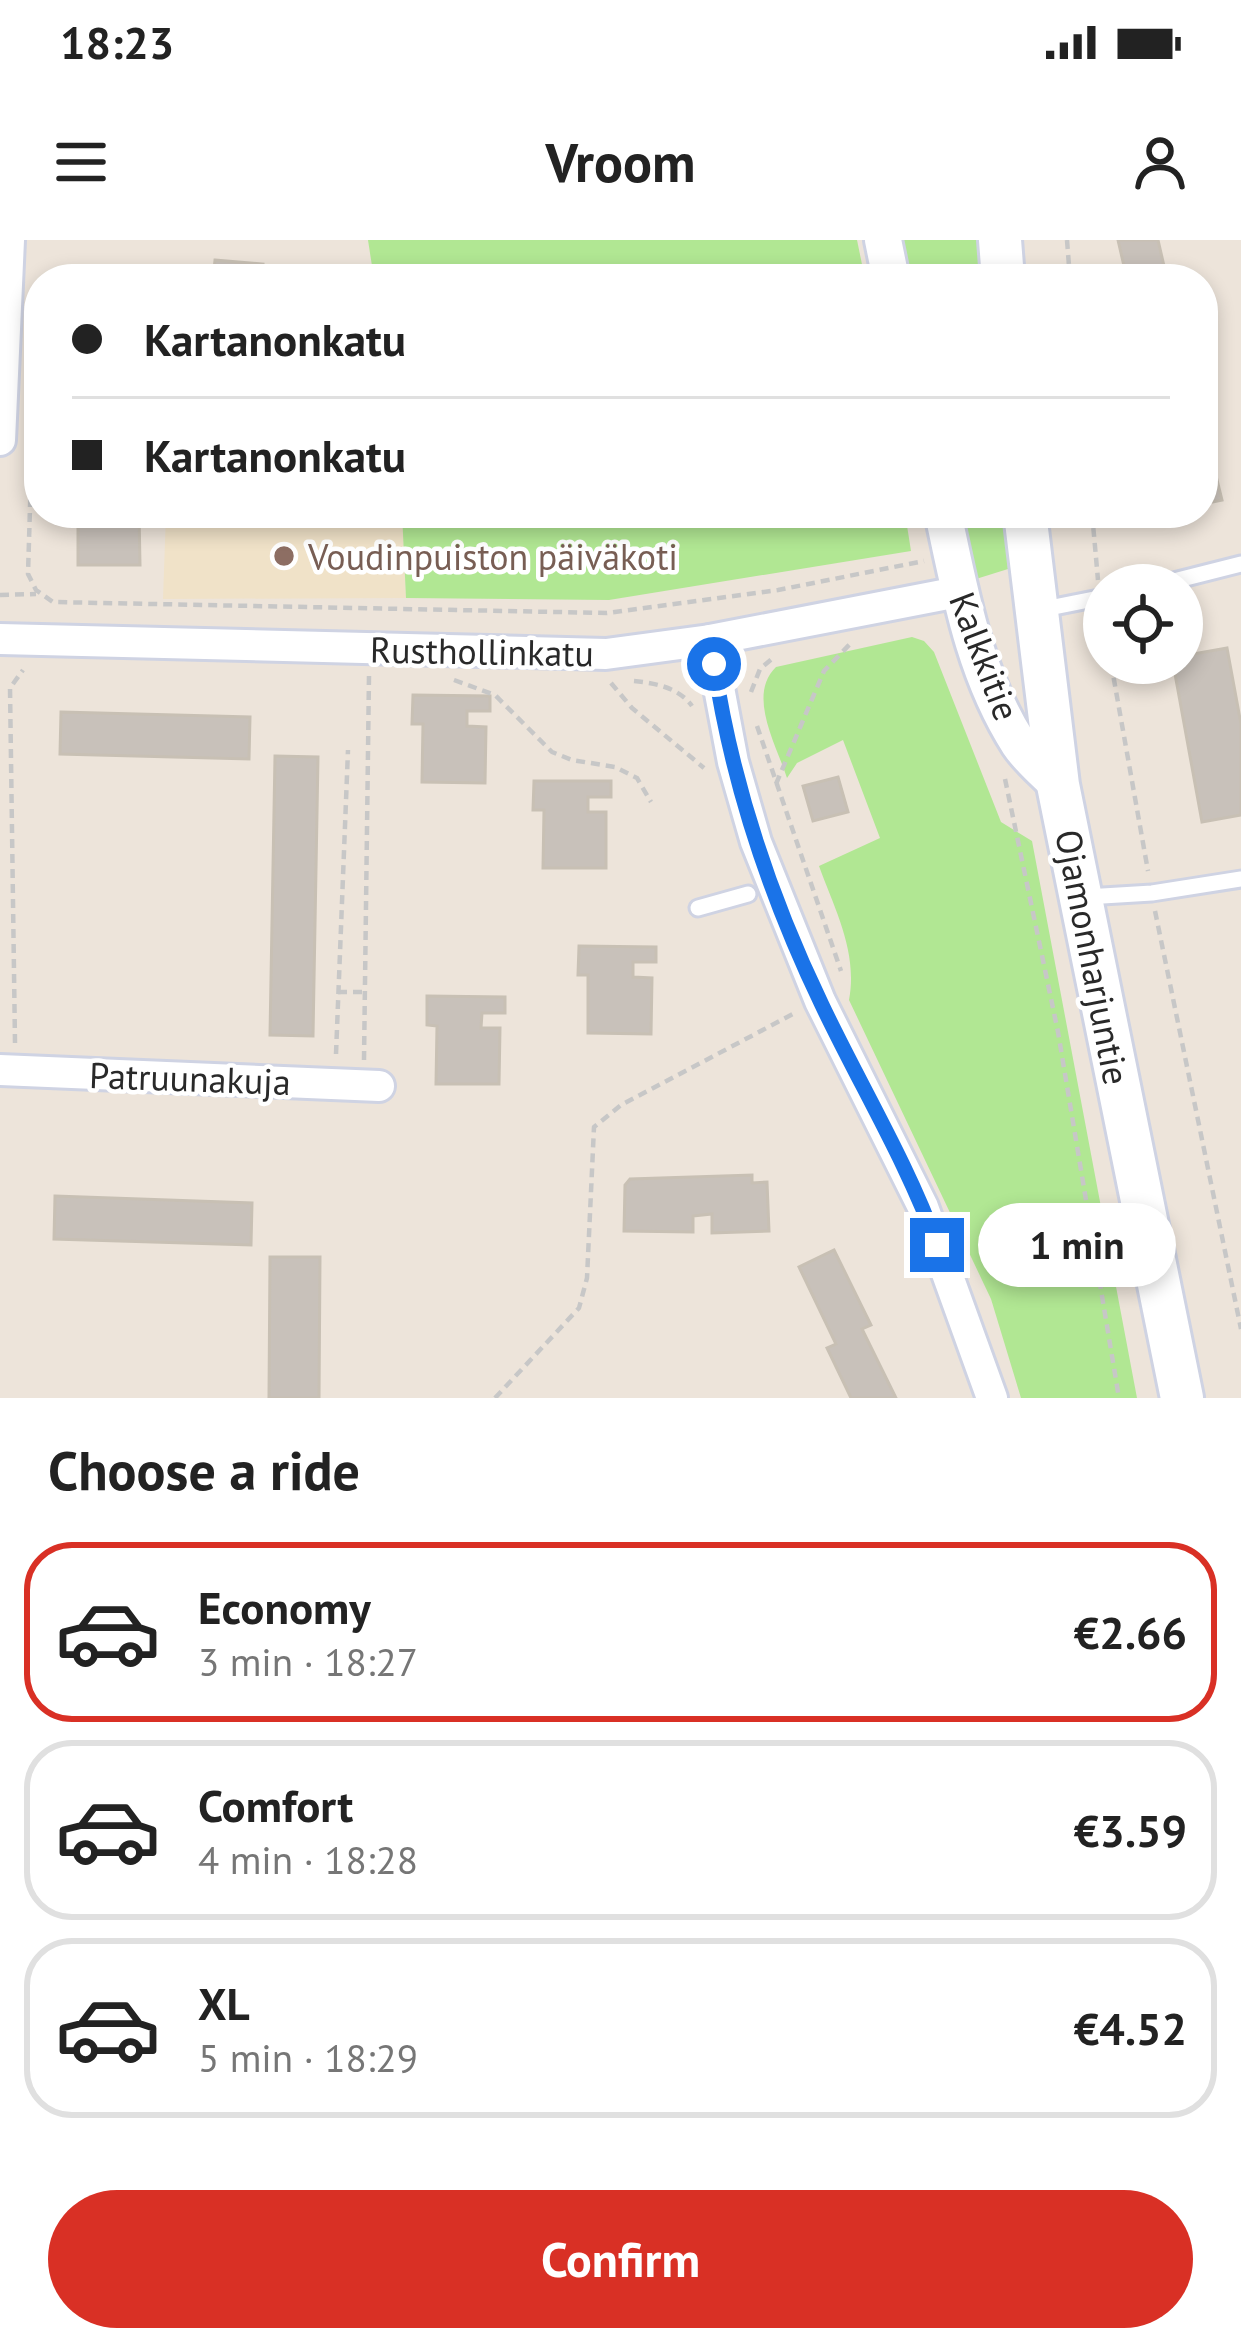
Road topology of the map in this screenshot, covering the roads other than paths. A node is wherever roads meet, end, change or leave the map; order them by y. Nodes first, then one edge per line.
1 (9, 240) edge
2 (0, 440) edge
3 (944, 528) edge
4 (1027, 528) edge
5 (1241, 564) edge
6 (1203, 574) edge
7 (946, 594) junction
8 (1083, 602) edge
9 (1036, 611) junction
10 (0, 639) edge
11 (710, 640) junction
12 (1058, 785) junction
13 (1241, 880) edge
14 (748, 894) dead end
15 (1083, 898) junction
16 (698, 908) dead end
17 (8, 1065) edge
18 (371, 1079) road end
19 (992, 1398) edge
20 (1181, 1398) edge

1 - 2 street
3 - 7 street, Kalkkitie
4 - 9 main road, Ojamonharjuntie
5 - 6 lane
7 - 11 street, Rusthollinkatu
7 - 12 street, Kalkkitie
8 - 9 lane
9 - 12 main road, Ojamonharjuntie
10 - 11 street, Rusthollinkatu
11 - 19 street
12 - 15 main road, Ojamonharjuntie
13 - 15 lane
14 - 16 lane
15 - 20 main road, Ojamonharjuntie
17 - 18 street, Patruunakuja

